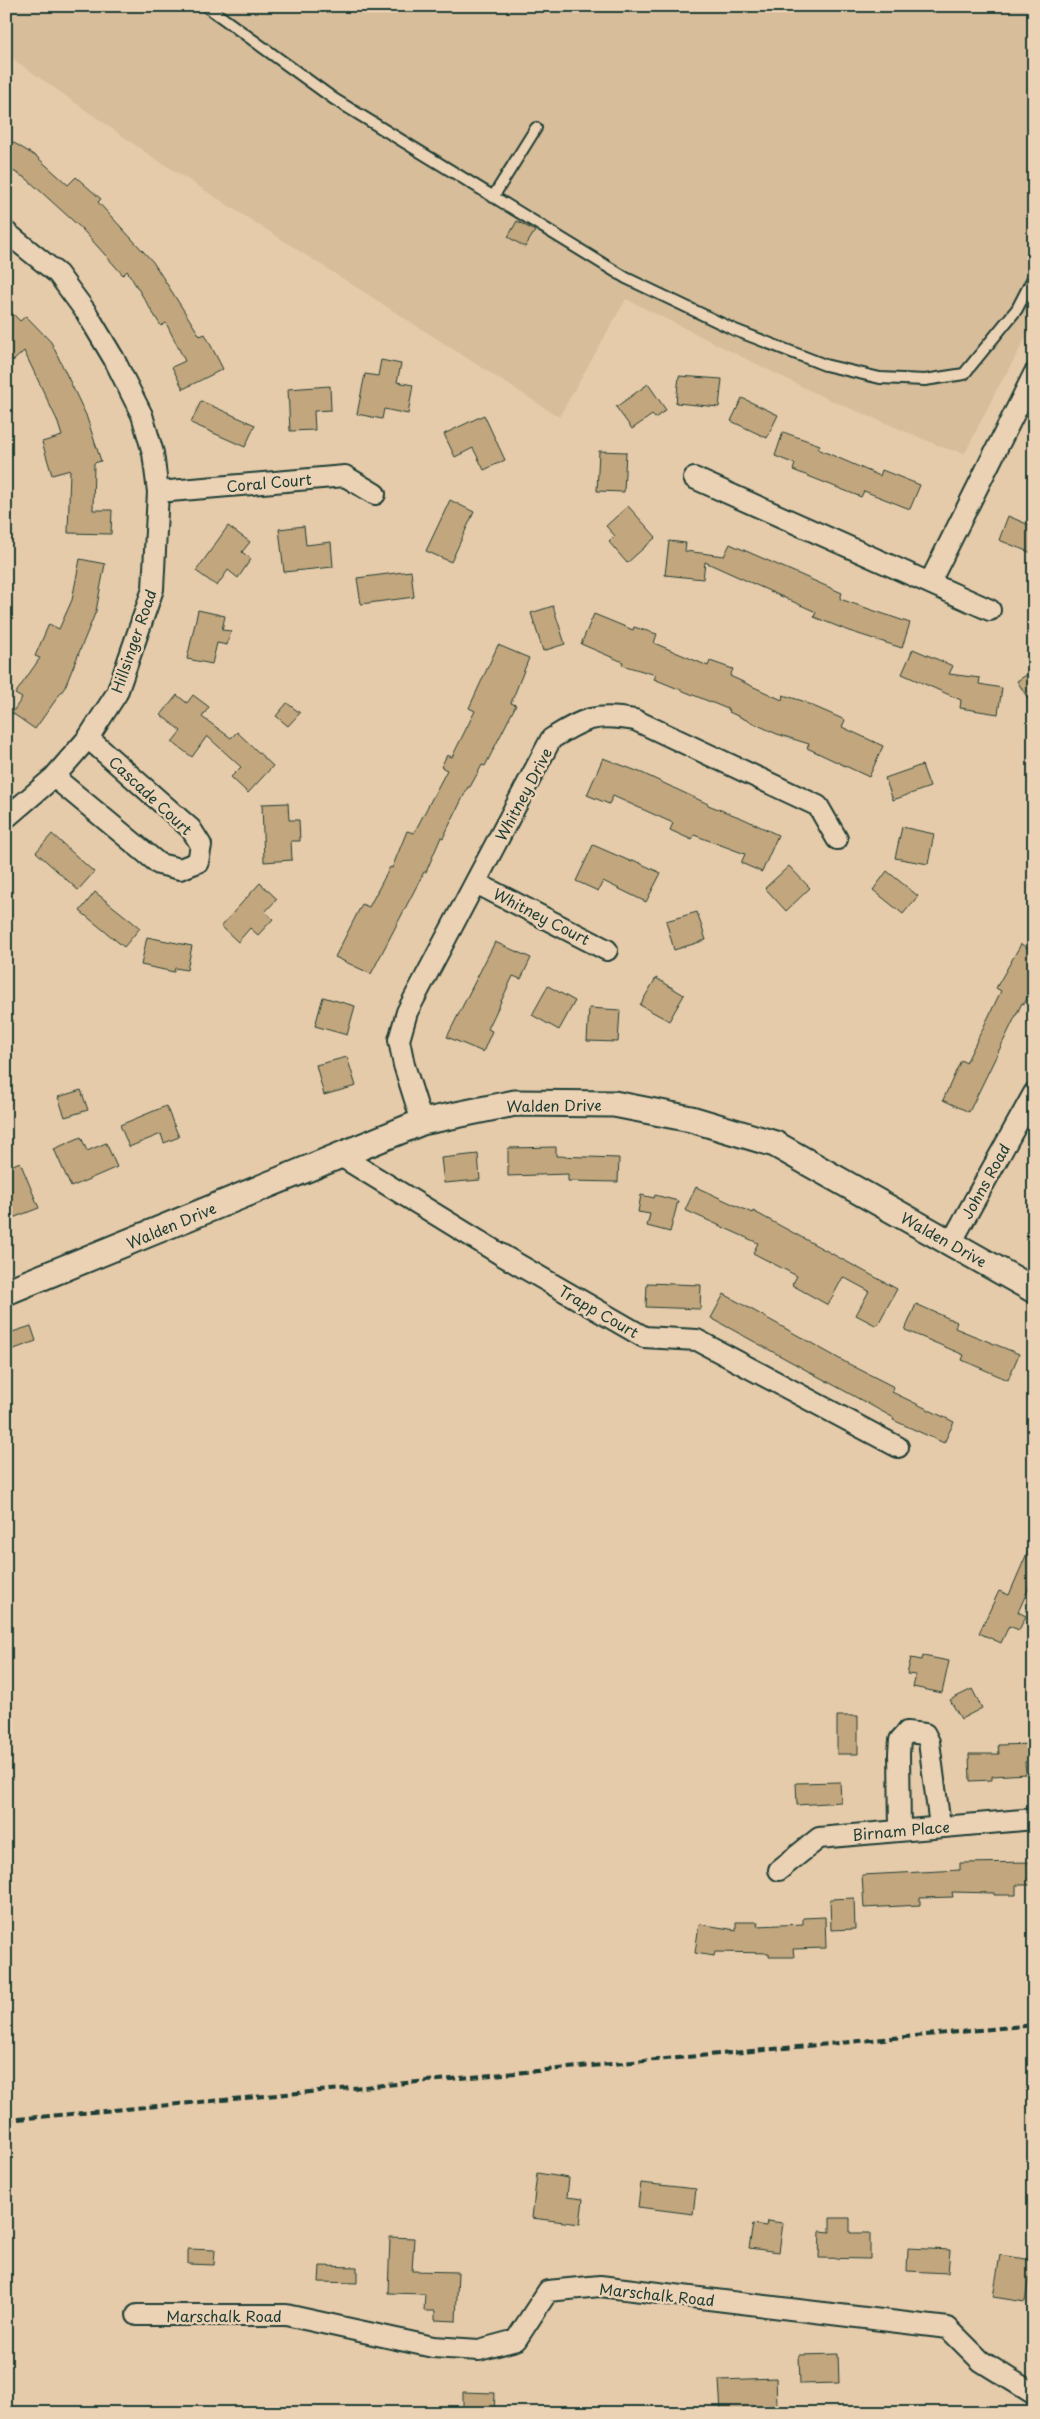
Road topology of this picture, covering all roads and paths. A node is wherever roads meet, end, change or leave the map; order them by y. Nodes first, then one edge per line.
1 (206, 6) edge
2 (536, 128) dead end
3 (493, 196) junction
4 (6, 232) edge
5 (1034, 276) edge
6 (1034, 374) edge
7 (694, 478) dead end
8 (158, 492) junction
9 (375, 494) dead end
10 (930, 582) junction
11 (990, 610) dead end
12 (88, 738) junction
13 (54, 777) junction
14 (6, 818) edge
15 (837, 839) dead end
16 (476, 882) junction
17 (607, 950) dead end
18 (1034, 1093) edge
19 (422, 1122) junction
20 (339, 1155) junction
21 (951, 1243) junction
22 (1034, 1290) edge
23 (6, 1292) edge
24 (898, 1447) dead end
25 (1034, 1819) edge
26 (940, 1826) junction
27 (900, 1830) junction
28 (779, 1870) dead end
29 (137, 2315) dead end
30 (1034, 2394) edge

1 - 3 lane
2 - 3 lane
3 - 5 lane
4 - 8 street, Hillsinger Road
6 - 10 street
7 - 10 street
8 - 9 street, Coral Court
8 - 12 street, Hillsinger Road
10 - 11 street
12 - 13 street, Hillsinger Road
12 - 13 street, Cascade Court
13 - 14 street, Hillsinger Road
15 - 16 street, Whitney Drive
16 - 17 street, Whitney Court
16 - 19 street, Whitney Drive
18 - 21 street, Johns Road
19 - 20 street, Walden Drive
19 - 21 street, Walden Drive
20 - 23 street, Walden Drive
20 - 24 street, Trapp Court
21 - 22 street, Walden Drive
25 - 26 street, Birnam Place
26 - 27 street, Birnam Place
26 - 27 street
27 - 28 street, Birnam Place
29 - 30 street, Marschalk Road

